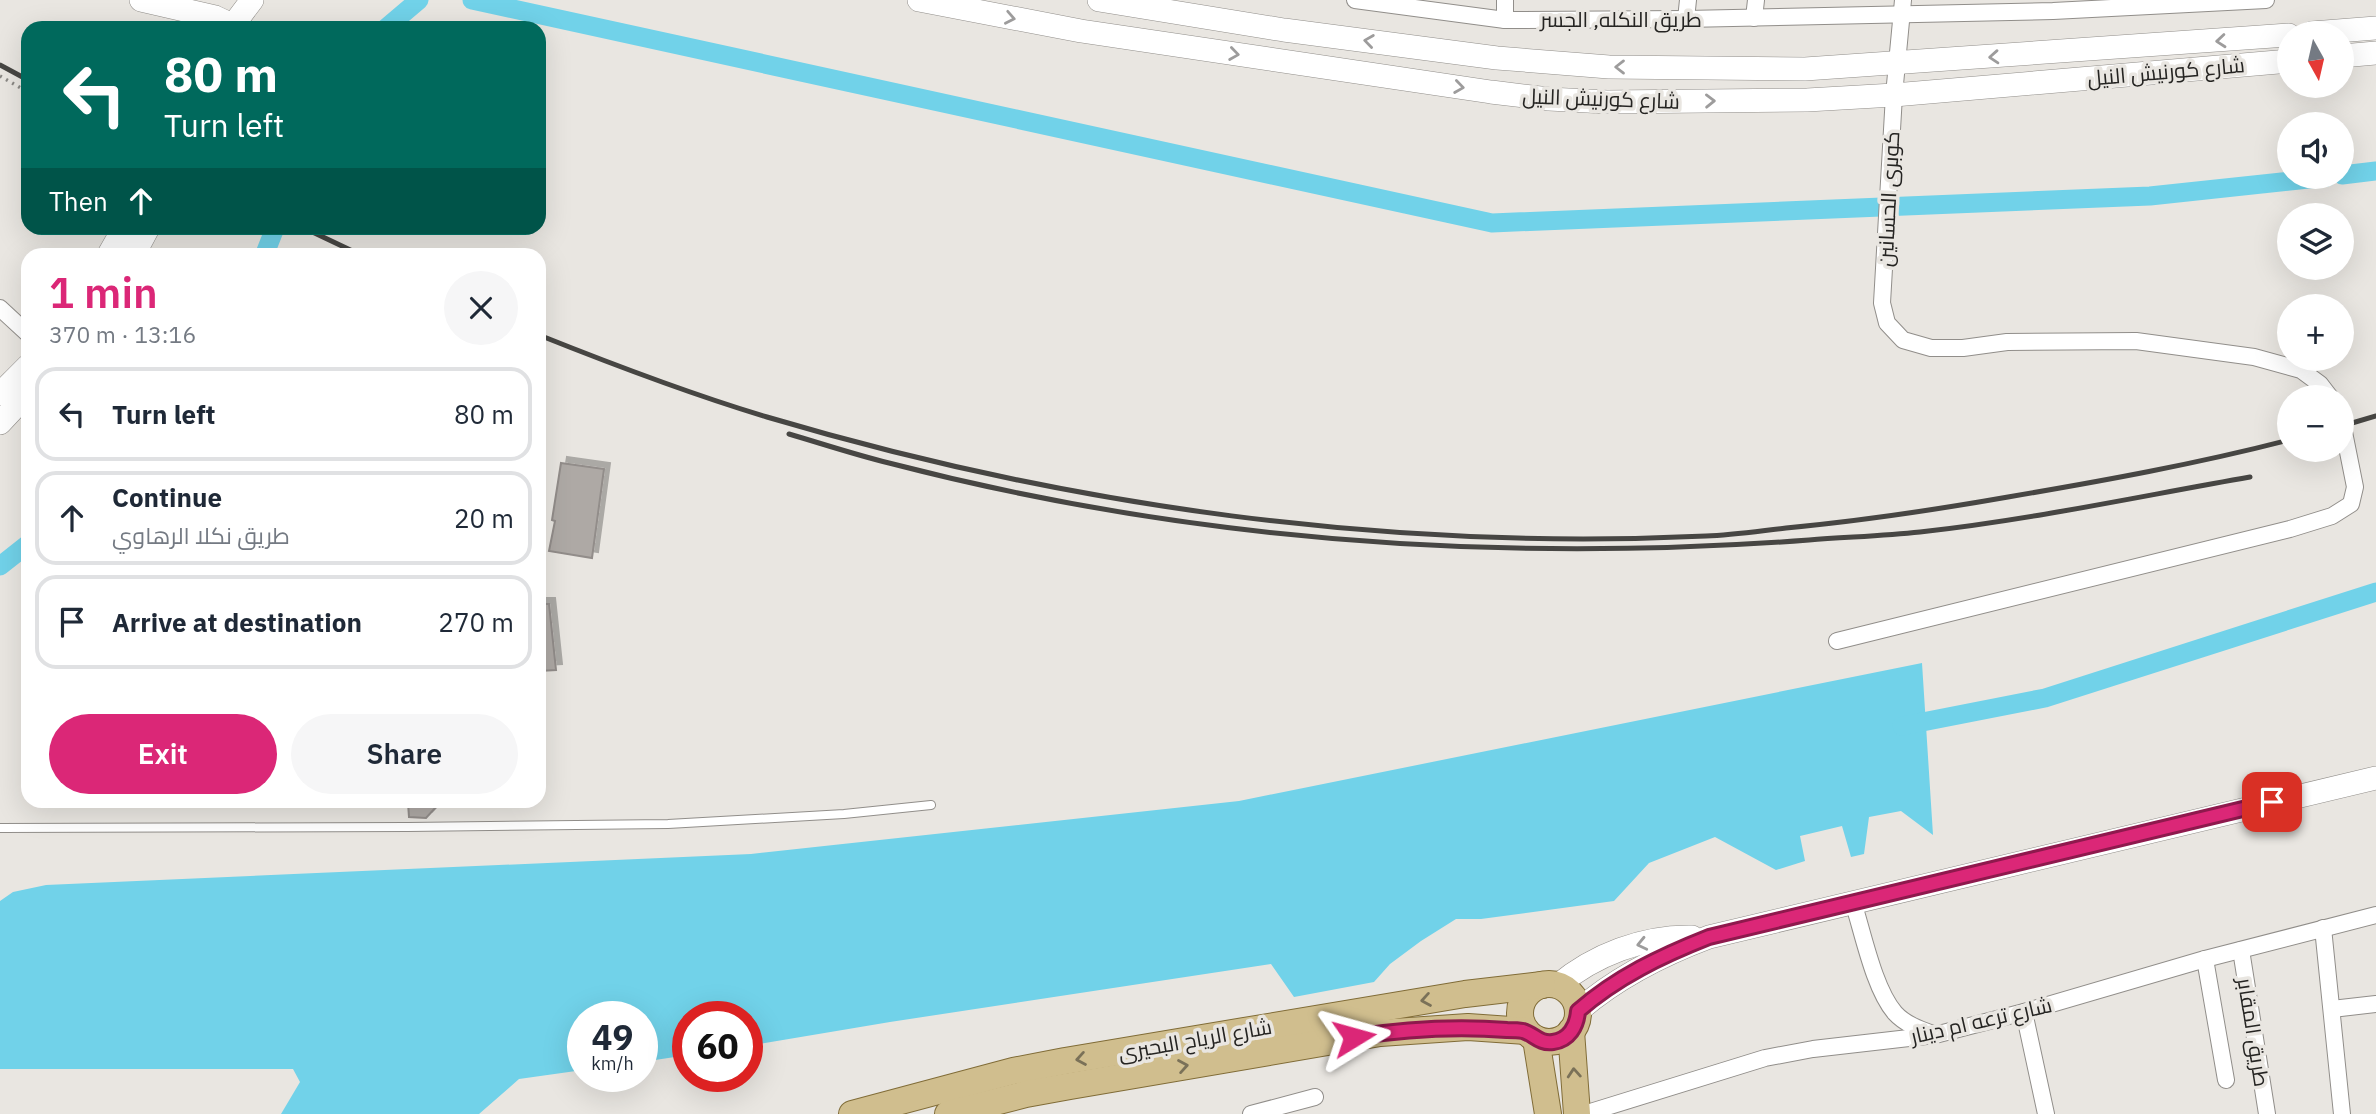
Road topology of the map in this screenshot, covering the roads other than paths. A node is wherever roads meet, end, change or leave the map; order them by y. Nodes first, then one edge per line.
1 (141, 0) edge
2 (251, 0) edge
3 (919, 0) edge
4 (1099, 0) edge
5 (1355, 0) edge
6 (1505, 0) edge
7 (1688, 0) edge
8 (1756, 0) edge
9 (1785, 0) edge
10 (2266, 0) edge
11 (1980, 6) edge
12 (2054, 6) edge
13 (1903, 7) edge
14 (1783, 17) junction
15 (1754, 18) junction
16 (1686, 19) junction
17 (223, 20) edge
18 (1504, 20) junction
19 (2376, 28) edge
20 (2354, 30) edge
21 (2277, 36) edge
22 (2376, 53) edge
23 (2354, 55) edge
24 (2277, 62) edge
25 (1897, 64) junction
26 (1894, 95) junction
27 (131, 235) edge
28 (117, 248) edge
29 (0, 308) edge
30 (21, 328) edge
31 (21, 373) edge
32 (2321, 385) edge
33 (0, 394) edge
34 (21, 400) edge
35 (0, 423) edge
36 (2350, 462) edge
37 (1837, 642) dead end
38 (2376, 778) edge
39 (931, 805) dead end
40 (0, 828) edge
41 (1853, 902) junction
42 (2376, 915) edge
43 (2323, 928) junction
44 (1709, 937) junction
45 (2241, 950) junction
46 (2204, 959) junction
47 (1549, 986) junction
48 (1465, 993) junction
49 (2376, 1004) edge
50 (2332, 1009) junction
51 (2024, 1012) junction
52 (1575, 1021) junction
53 (1468, 1027) junction
54 (1531, 1035) junction
55 (1935, 1035) junction
56 (2226, 1080) dead end
57 (1315, 1097) dead end
58 (852, 1114) edge
59 (948, 1114) edge
60 (1251, 1114) edge
61 (1548, 1114) edge
62 (1577, 1114) edge
63 (1584, 1114) edge
64 (2046, 1114) edge
65 (2267, 1114) edge
66 (2342, 1114) edge

1 - 17 main road
2 - 17 main road
3 -> 26 main road, شارع كورنيش النيل
25 -> 4 main road, شارع كورنيش النيل
5 - 18 street, طريق النكله, الجسر
6 - 18 street
7 - 16 street
8 - 15 street
9 - 14 street
10 - 12 street, طريق النكله, الجسر
11 - 12 street, طريق النكله, الجسر
11 - 13 street, طريق النكله, الجسر
13 - 14 street, طريق النكله, الجسر
13 - 25 street, كوبرى الحسانين
14 - 15 street, طريق النكله, الجسر
15 - 16 street, طريق النكله, الجسر
16 - 18 street, طريق النكله, الجسر
19 - 20 main road
21 -> 25 main road, شارع كورنيش النيل
22 - 23 main road
24 - 26 main road, شارع كورنيش النيل
25 - 26 street, كوبرى الحسانين
26 - 32 street, كوبرى الحسانين
27 - 28 main road
29 - 30 street
31 - 33 main road
34 - 35 main road
36 - 37 street
38 - 41 main road
39 - 40 lane
41 - 44 main road
41 - 55 street
42 - 43 street, شارع ترعه ام دينار
43 - 45 street, شارع ترعه ام دينار
43 - 50 street
44 -> 47 main road
44 - 52 main road
45 - 46 street, شارع ترعه ام دينار
45 - 65 street, طريق المقابر
46 - 51 street, شارع ترعه ام دينار
46 - 56 street
47 - 48 main road, شارع الرياح البحيرى
47 - 52 main road
47 - 54 main road
48 - 53 main road
48 -> 58 main road, شارع الرياح البحيرى
49 - 50 street
50 - 66 street
51 - 55 street, شارع ترعه ام دينار
51 - 64 street
52 - 54 main road
62 -> 52 main road
53 - 54 main road, شارع الرياح البحيرى
59 -> 53 main road, شارع الرياح البحيرى
54 - 61 main road
55 - 63 street, شارع ترعه ام دينار
57 - 60 street

